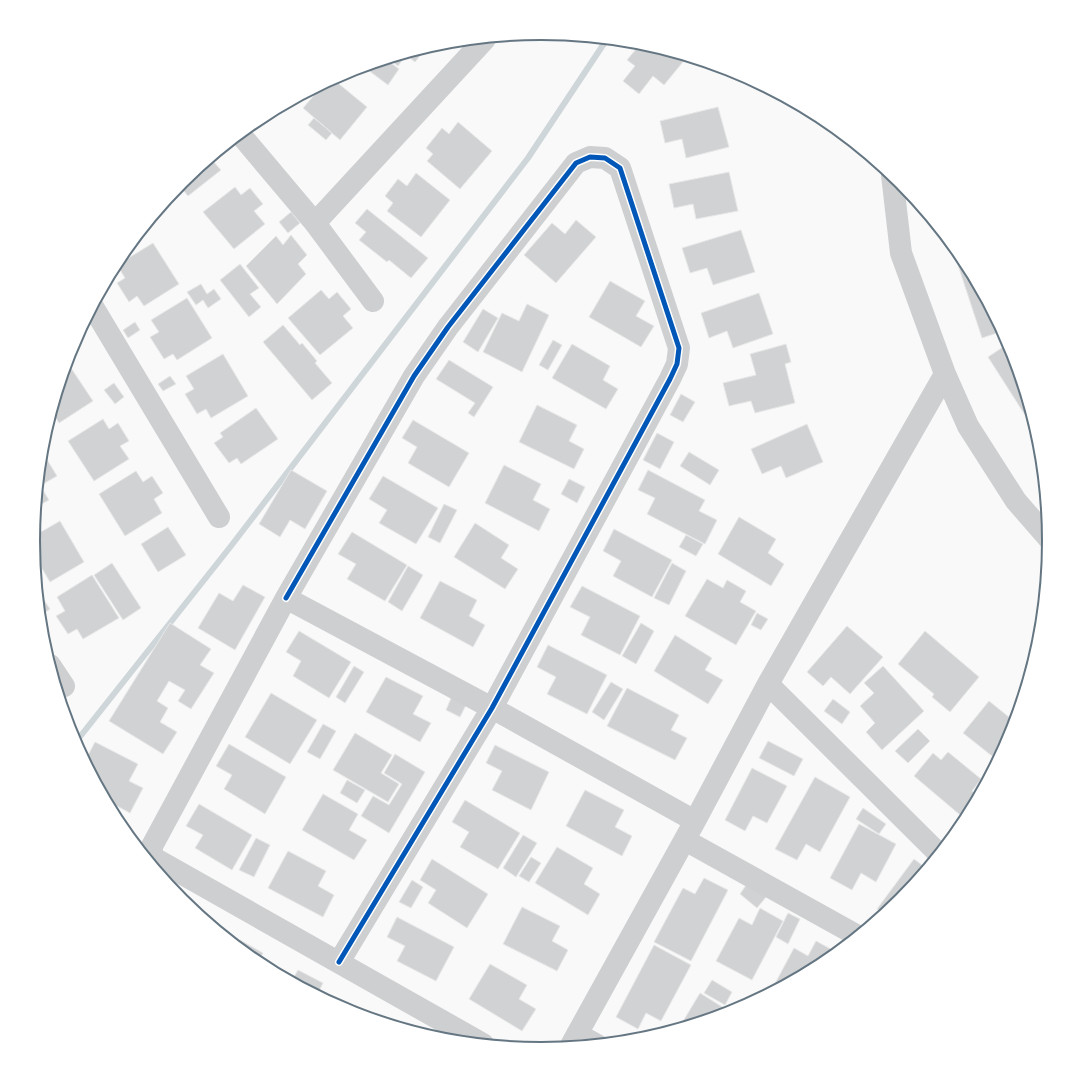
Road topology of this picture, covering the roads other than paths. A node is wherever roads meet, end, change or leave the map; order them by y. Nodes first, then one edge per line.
1 (480, 44) edge
2 (244, 139) edge
3 (893, 184) edge
4 (315, 223) junction
5 (373, 301) dead end
6 (96, 312) edge
7 (945, 374) junction
8 (219, 517) dead end
9 (1043, 532) edge
10 (286, 598) junction
11 (60, 679) edge
12 (768, 684) junction
13 (64, 686) dead end
14 (492, 708) junction
15 (696, 820) junction
16 (685, 840) junction
17 (936, 851) edge
18 (854, 934) edge
19 (339, 962) junction
20 (473, 1039) edge
21 (573, 1040) edge

1 - 4 street
2 - 4 street
3 - 7 street
4 - 5 street
6 - 8 street
7 - 9 street
7 - 12 street
10 - 14 street
10 - 14 street
10 - 19 street
11 - 13 street
12 - 15 street
12 - 17 street
14 - 15 street
14 - 19 street
15 - 16 street
16 - 18 street
16 - 21 street
19 - 20 street

